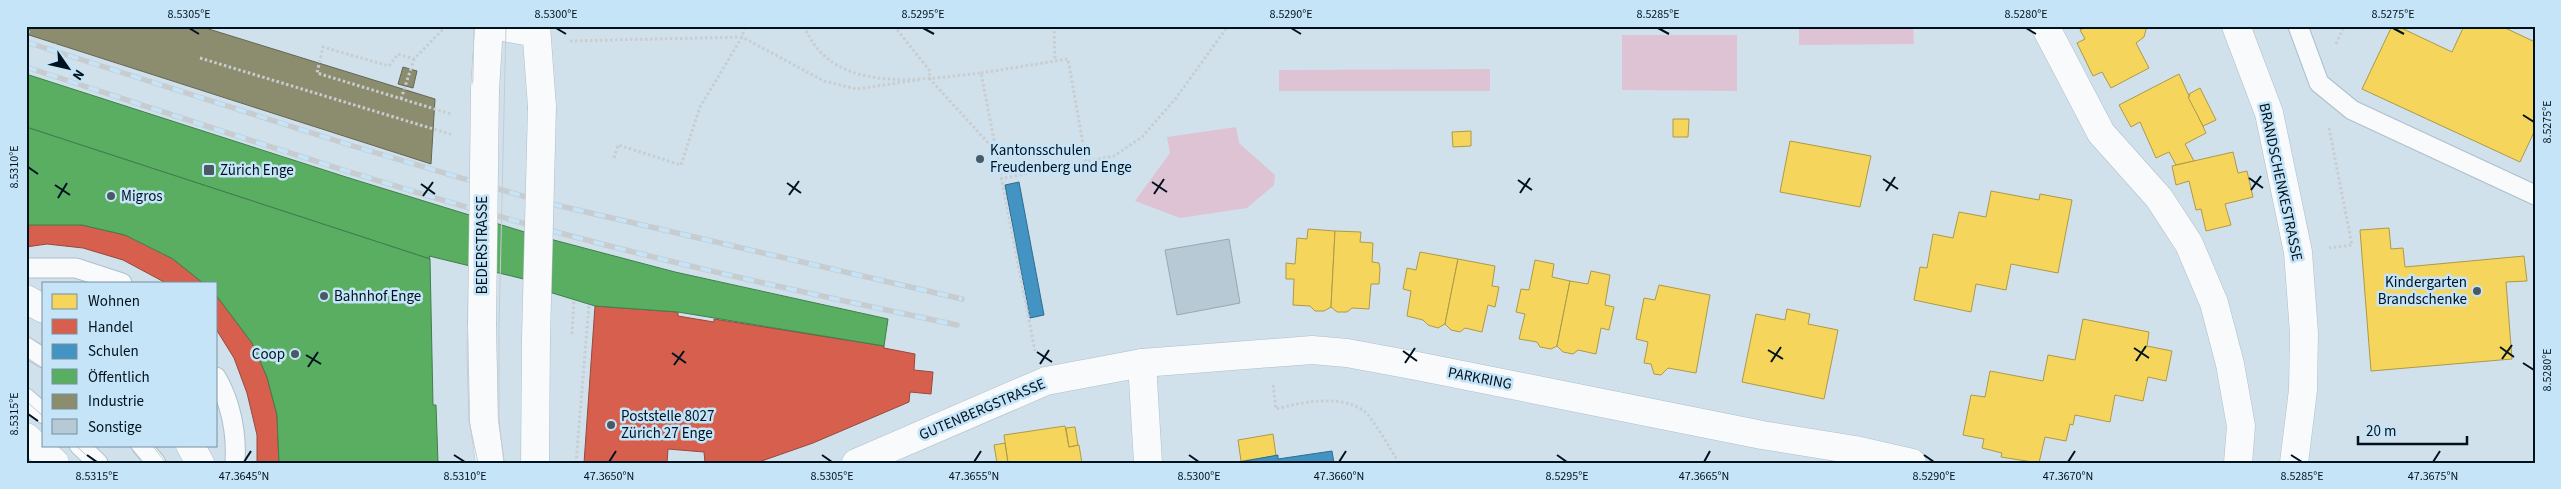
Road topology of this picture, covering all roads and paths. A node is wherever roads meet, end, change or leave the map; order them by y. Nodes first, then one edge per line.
1 (30, 26) edge
2 (446, 26) edge
3 (489, 26) edge
4 (498, 26) edge
5 (745, 26) edge
6 (804, 26) edge
7 (894, 26) edge
8 (1054, 26) edge
9 (1228, 26) edge
10 (2045, 26) edge
11 (2236, 26) edge
12 (2298, 26) edge
13 (536, 30) edge
14 (28, 33) dead end
15 (742, 37) junction
16 (200, 58) dead end
17 (414, 59) junction
18 (1055, 61) junction
19 (981, 73) junction
20 (929, 78) junction
21 (401, 99) junction
22 (454, 115) dead end
23 (2328, 121) dead end
24 (461, 137) dead end
25 (614, 158) dead end
26 (1086, 161) junction
27 (1000, 179) junction
28 (2535, 194) edge
29 (2352, 245) dead end
30 (26, 268) edge
31 (119, 282) edge
32 (26, 300) edge
33 (574, 300) dead end
34 (589, 305) dead end
35 (42, 308) edge
36 (571, 338) dead end
37 (26, 347) edge
38 (42, 357) edge
39 (1142, 363) junction
40 (1041, 370) junction
41 (218, 382) edge
42 (1273, 383) dead end
43 (26, 398) edge
44 (42, 412) edge
45 (26, 437) edge
46 (80, 446) edge
47 (142, 446) edge
48 (191, 446) edge
49 (55, 463) edge
50 (98, 463) edge
51 (156, 463) edge
52 (200, 463) edge
53 (234, 463) edge
54 (490, 463) edge
55 (535, 463) edge
56 (576, 463) edge
57 (856, 463) edge
58 (1148, 463) edge
59 (1399, 463) edge
60 (1912, 463) edge
61 (2238, 463) edge
62 (2294, 463) edge

1 - 14 path
2 - 17 path
3 - 54 street, BEDERSTRASSE, bridge
4 - 13 street
5 - 15 path
6 - 20 path
7 - 20 path
8 - 18 path
9 - 26 path
10 - 61 street
11 - 62 street, BRANDSCHENKESTRASSE
12 - 28 lane
13 - 15 path
13 - 55 street, bridge
15 - 20 path
15 - 25 path
16 - 24 path
17 - 21 path
17 - 21 path
18 - 19 path
18 - 26 path
19 - 20 path
19 - 27 path
20 - 27 path
21 - 22 path
23 - 29 path
26 - 27 path
27 - 40 path
30 - 31 lane
32 - 35 street
33 - 36 path
34 - 56 path
37 - 38 lane
39 - 40 street, GUTENBERGSTRASSE
39 - 58 street
39 - 60 street, PARKRING
40 - 57 street, GUTENBERGSTRASSE
41 - 53 lane
42 - 59 path
43 - 44 lane
45 - 49 street
46 - 50 lane
47 - 51 lane
48 - 52 street

